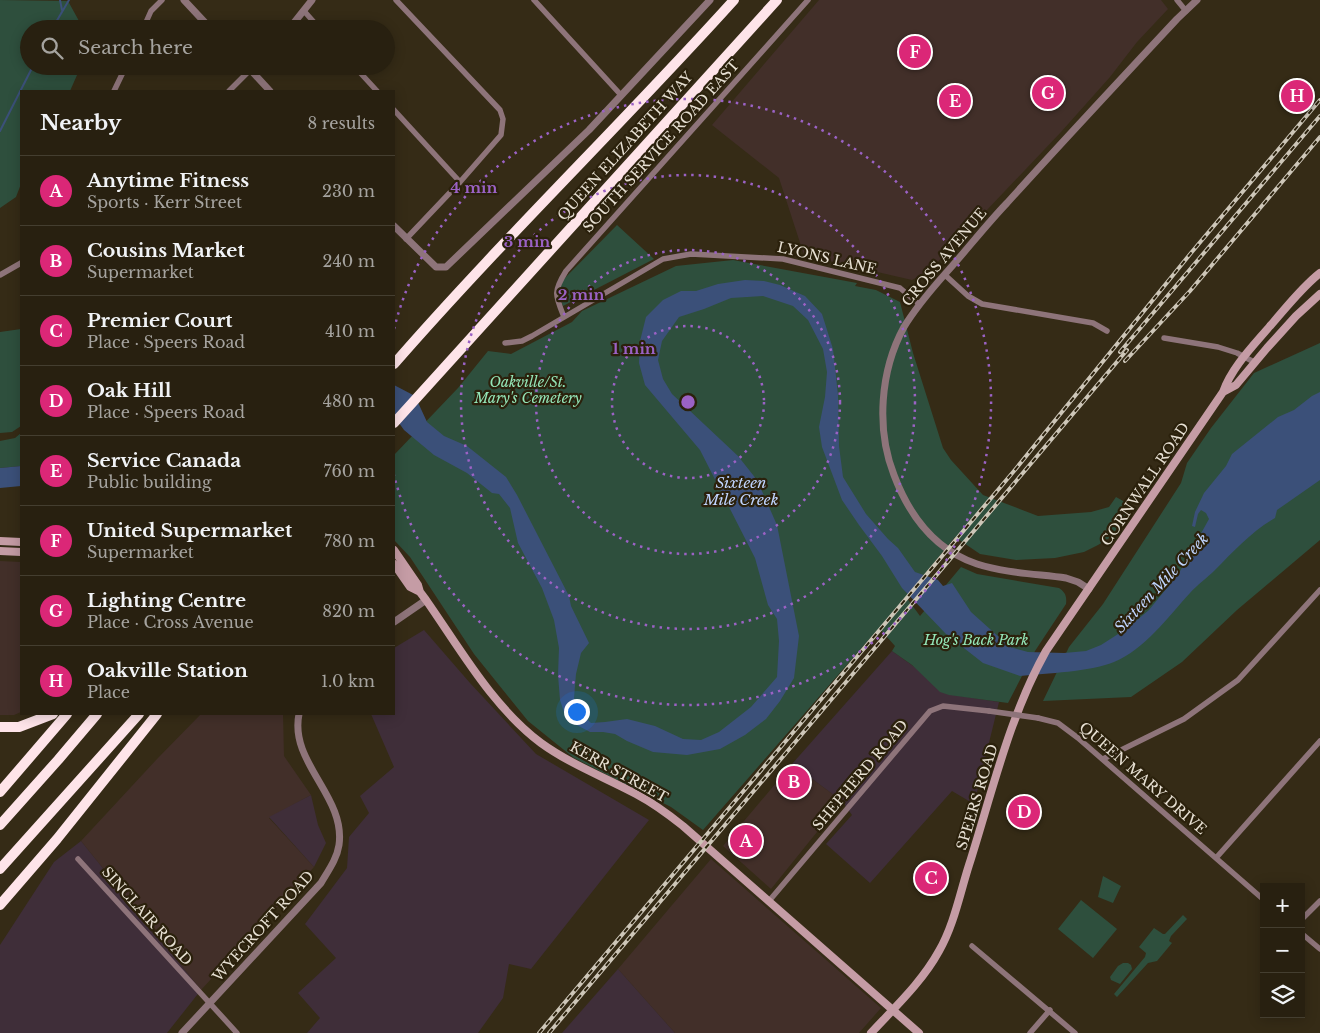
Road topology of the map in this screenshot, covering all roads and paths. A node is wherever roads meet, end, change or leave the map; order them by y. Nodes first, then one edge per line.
1 (162, 0) edge
2 (184, 0) edge
3 (312, 0) edge
4 (396, 0) edge
5 (534, 0) edge
6 (734, 0) edge
7 (777, 0) edge
8 (808, 0) edge
9 (1177, 0) edge
10 (1197, 0) edge
11 (707, 1) edge
12 (304, 11) junction
13 (1186, 11) junction
14 (147, 20) edge
15 (203, 20) edge
16 (296, 20) edge
17 (312, 20) edge
18 (122, 75) edge
19 (243, 75) edge
20 (257, 75) edge
21 (362, 75) edge
22 (114, 90) edge
23 (230, 90) edge
24 (269, 90) edge
25 (376, 90) edge
26 (620, 94) junction
27 (395, 111) edge
28 (460, 182) junction
29 (395, 227) edge
30 (406, 239) junction
31 (20, 264) edge
32 (1320, 272) edge
33 (0, 275) edge
34 (945, 275) junction
35 (1320, 294) edge
36 (918, 304) junction
37 (564, 317) junction
38 (1107, 331) dead end
39 (1164, 338) dead end
40 (505, 343) dead end
41 (1244, 357) junction
42 (1254, 362) junction
43 (395, 363) edge
44 (1223, 392) junction
45 (395, 422) edge
46 (0, 541) edge
47 (20, 542) edge
48 (0, 551) edge
49 (395, 551) edge
50 (20, 552) edge
51 (395, 565) edge
52 (1088, 589) junction
53 (1320, 590) edge
54 (420, 592) junction
55 (426, 600) junction
56 (395, 621) edge
57 (989, 711) joint
58 (50, 715) edge
59 (66, 715) edge
60 (96, 715) edge
61 (138, 715) edge
62 (155, 715) edge
63 (299, 715) edge
64 (0, 727) edge
65 (1320, 741) edge
66 (1103, 759) junction
67 (0, 792) edge
68 (0, 825) edge
69 (1216, 858) junction
70 (78, 859) dead end
71 (0, 869) edge
72 (1260, 896) edge
73 (769, 901) junction
74 (1320, 901) edge
75 (0, 905) edge
76 (1305, 916) edge
77 (1305, 936) edge
78 (972, 946) dead end
79 (1320, 949) edge
80 (209, 1003) junction
81 (892, 1010) junction
82 (1050, 1010) junction
83 (182, 1033) edge
84 (237, 1033) edge
85 (872, 1033) edge
86 (919, 1033) edge
87 (1030, 1033) edge
88 (1075, 1033) edge

1 - 14 street
2 - 15 street
3 - 12 street
4 - 28 street
5 - 26 street
6 - 43 highway, QUEEN ELIZABETH WAY
7 - 45 highway, QUEEN ELIZABETH WAY
8 - 37 street, SOUTH SERVICE ROAD EAST
9 - 13 street
10 - 13 street, CROSS AVENUE
11 - 26 street
12 - 16 street
12 - 17 street
13 - 34 street, CROSS AVENUE
18 - 22 street
19 - 23 street
20 - 24 street
21 - 25 street
26 - 30 street
27 - 28 street
28 - 30 street
29 - 30 street
31 - 33 street
32 - 41 main road, CORNWALL ROAD
34 - 36 street, CROSS AVENUE
34 - 38 street
35 - 42 main road, CORNWALL ROAD
36 - 37 street, LYONS LANE
36 - 52 street, CROSS AVENUE
37 - 40 street, LYONS LANE
39 - 41 street
41 - 42 street
41 - 44 main road, CORNWALL ROAD
42 - 44 main road, CORNWALL ROAD
44 - 52 main road, CORNWALL ROAD
46 - 47 main road
48 - 50 main road
49 - 54 main road, KERR STREET
51 - 54 main road, KERR STREET
52 - 81 main road, SPEERS ROAD
53 - 66 street
54 - 55 main road, KERR STREET
55 - 56 street
55 - 73 main road, KERR STREET
57 - 66 street, QUEEN MARY DRIVE, bridge
57 - 73 street, SHEPHERD ROAD
58 - 64 highway
59 - 67 highway
60 - 68 highway
61 - 71 highway
62 - 75 highway
63 - 80 street, WYECROFT ROAD
65 - 69 street
66 - 69 street, QUEEN MARY DRIVE
69 - 72 street, QUEEN MARY DRIVE
70 - 80 street, SINCLAIR ROAD
73 - 81 main road, KERR STREET
74 - 76 street
77 - 79 street
78 - 82 street
80 - 83 street, WYECROFT ROAD
80 - 84 street, SINCLAIR ROAD
81 - 85 main road, SPEERS ROAD
81 - 86 main road, KERR STREET
82 - 87 street
82 - 88 street

